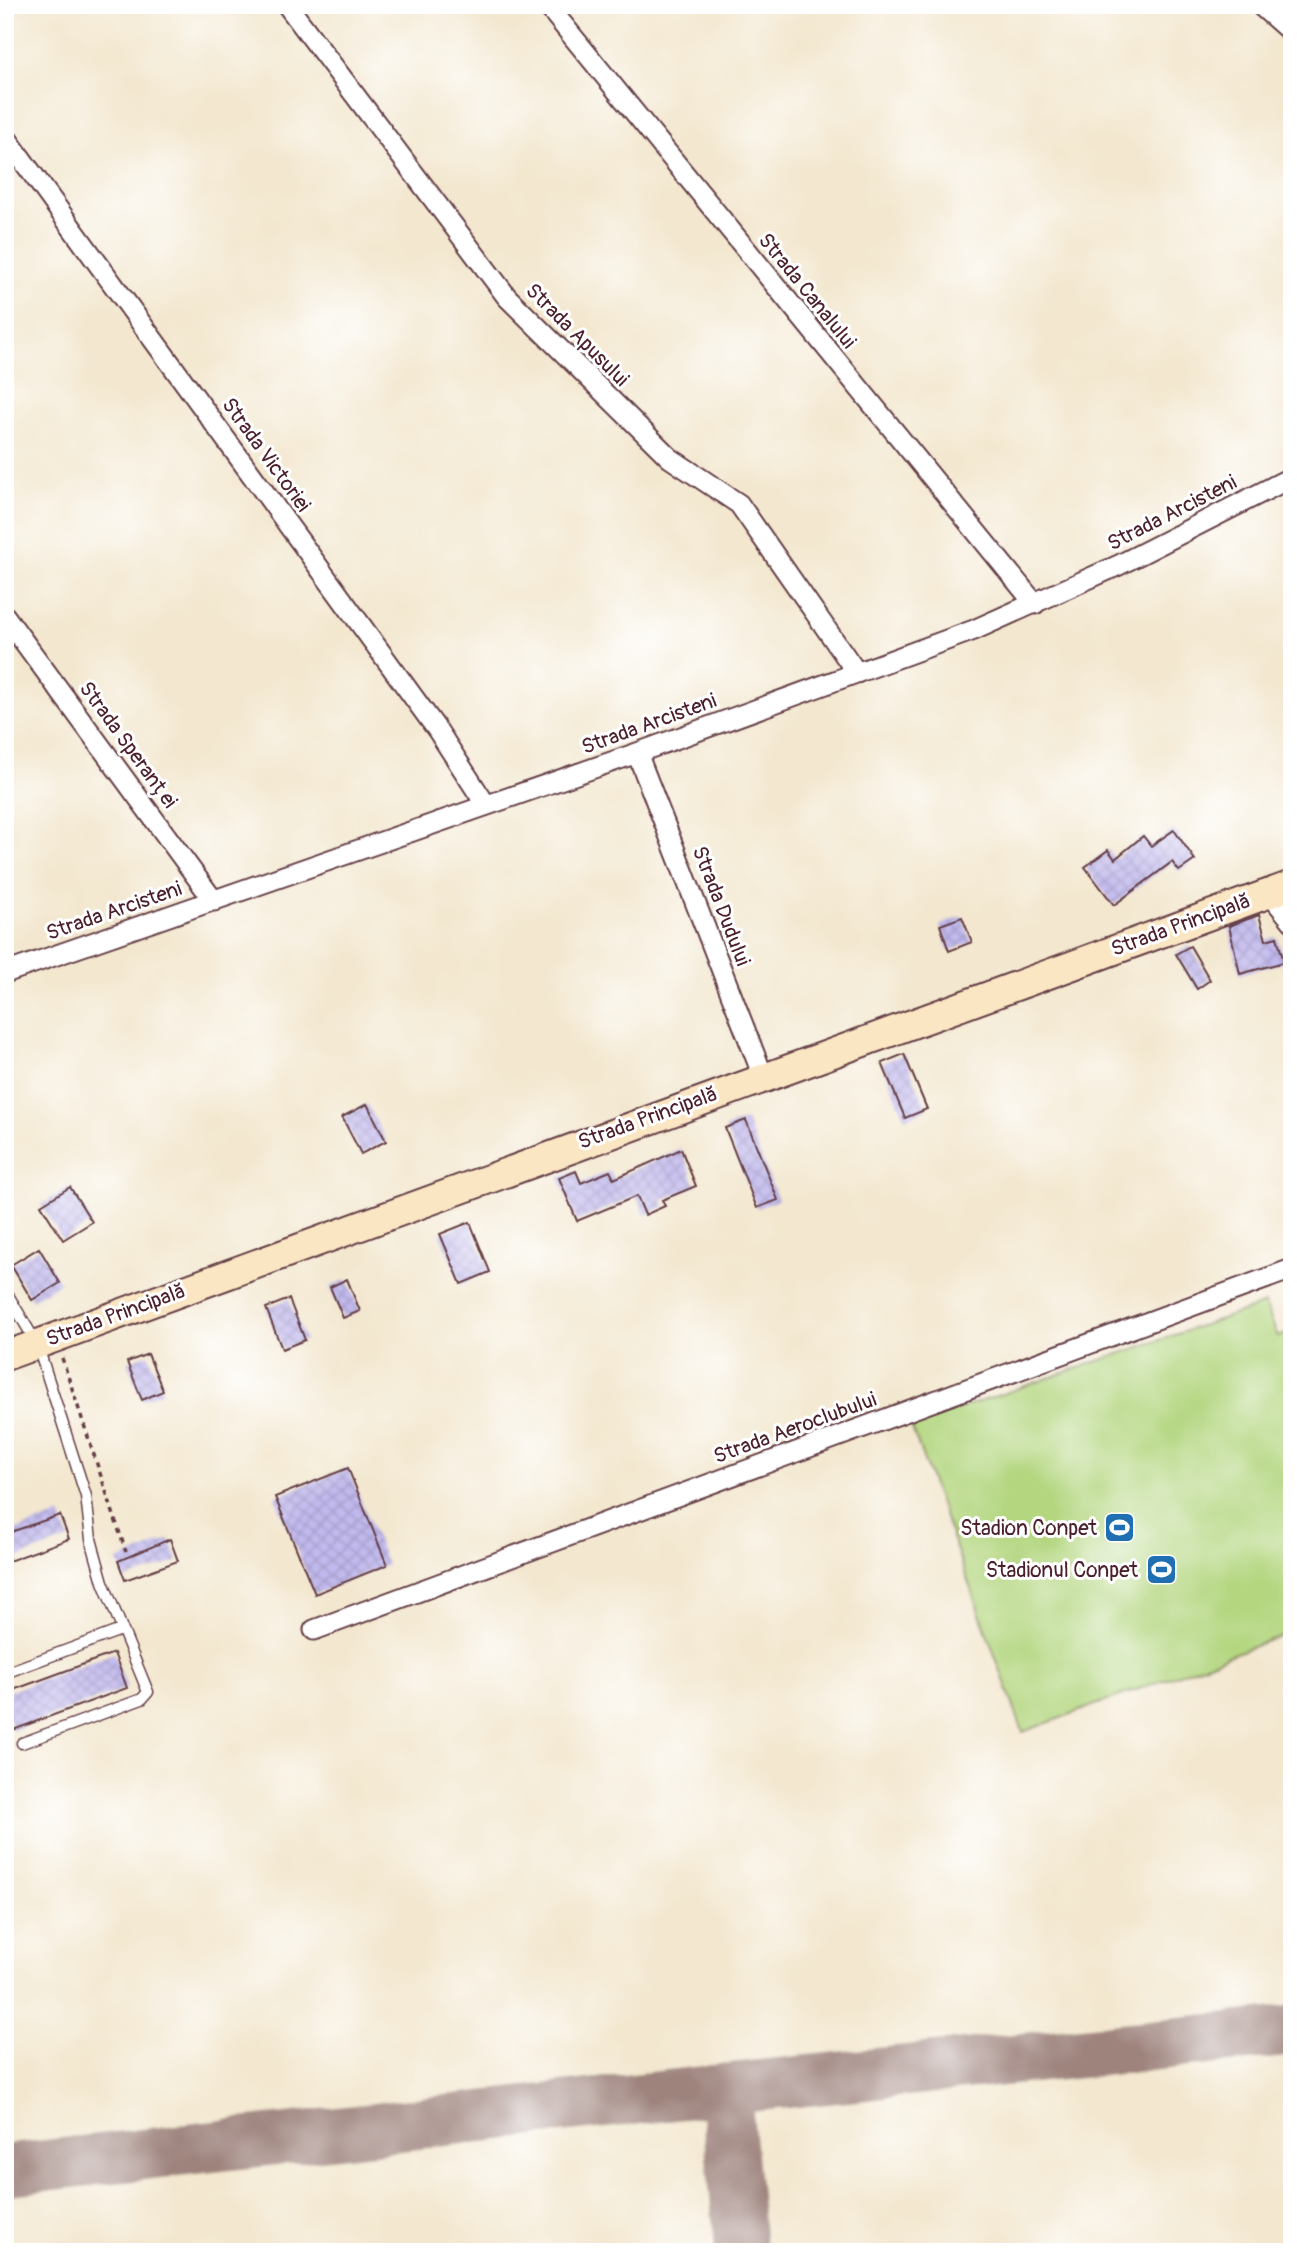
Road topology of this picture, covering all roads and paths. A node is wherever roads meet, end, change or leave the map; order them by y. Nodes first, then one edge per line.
1 (287, 5) edge
2 (547, 5) edge
3 (1260, 5) edge
4 (1292, 33) edge
5 (5, 136) edge
6 (1292, 477) edge
7 (1035, 604) junction
8 (5, 616) edge
9 (857, 673) junction
10 (637, 753) junction
11 (486, 805) junction
12 (1280, 889) edge
13 (214, 901) junction
14 (1292, 921) edge
15 (5, 973) edge
16 (763, 1076) junction
17 (1292, 1269) edge
18 (5, 1290) edge
19 (37, 1344) junction
20 (5, 1356) edge
21 (62, 1358) dead end
22 (126, 1552) dead end
23 (121, 1630) junction
24 (314, 1630) dead end
25 (5, 1673) edge
26 (22, 1743) dead end

1 - 9 street, Strada Apusului
2 - 7 street, Strada Canalului
3 - 4 street
5 - 11 street, Strada Victoriei
6 - 7 street, Strada Arcisteni
7 - 9 street, Strada Arcisteni
8 - 13 street, Strada Speranței
9 - 10 street, Strada Arcisteni
10 - 11 street, Strada Arcisteni
10 - 16 street, Strada Dudului
11 - 13 street, Strada Arcisteni
12 - 14 street
12 - 16 main road, Strada Principală
13 - 15 street, Strada Arcisteni
16 - 19 main road, Strada Principală
17 - 24 street, Strada Aeroclubului
18 - 19 lane
19 - 20 main road, Strada Principală
19 - 23 lane
21 - 22 path
23 - 25 lane
23 - 26 lane

